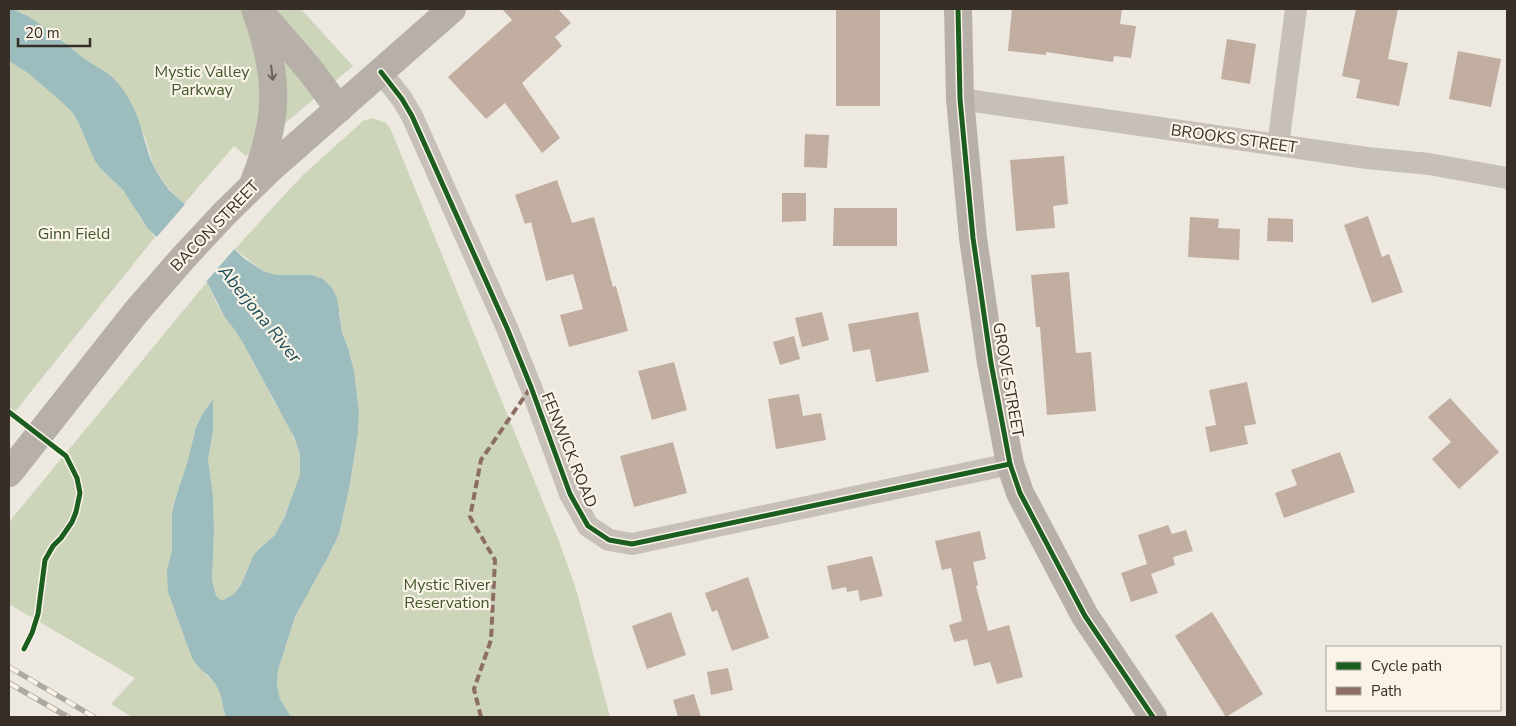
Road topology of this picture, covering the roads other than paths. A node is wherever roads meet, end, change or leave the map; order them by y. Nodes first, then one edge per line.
1 (256, 9) edge
2 (452, 9) edge
3 (958, 9) edge
4 (1296, 9) edge
5 (380, 72) junction
6 (960, 99) junction
7 (338, 109) junction
8 (1278, 145) junction
9 (1507, 178) edge
10 (252, 186) junction
11 (1010, 464) junction
12 (9, 473) edge
13 (1153, 717) edge

1 - 7 main road
1 -> 10 main road
2 - 5 main road, BACON STREET
3 - 6 main road, GROVE STREET
4 - 8 street
5 - 7 main road, BACON STREET
5 - 11 street, FENWICK ROAD
6 - 8 street, BROOKS STREET
6 - 11 main road, GROVE STREET
7 - 10 main road, BACON STREET
8 - 9 street, BROOKS STREET
10 - 12 main road, BACON STREET
11 - 13 main road, GROVE STREET

